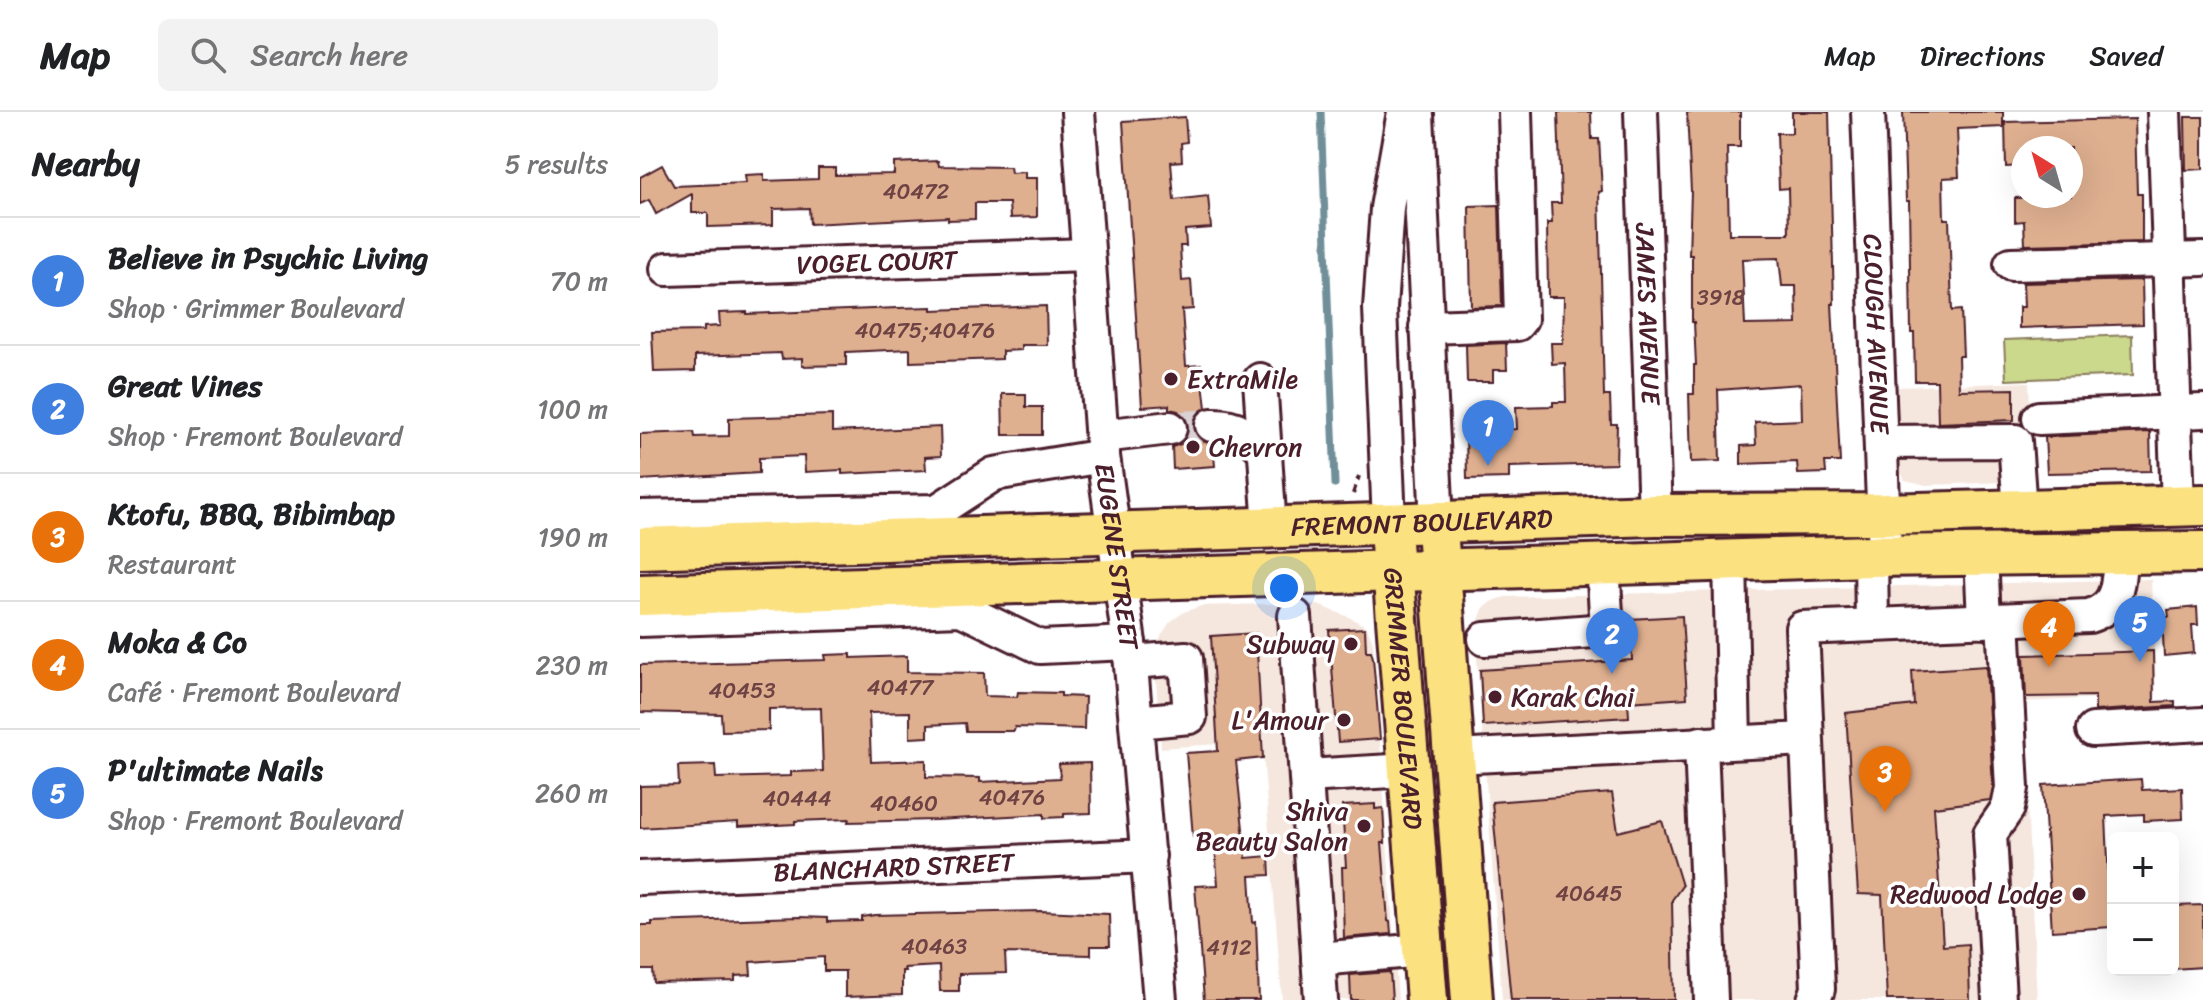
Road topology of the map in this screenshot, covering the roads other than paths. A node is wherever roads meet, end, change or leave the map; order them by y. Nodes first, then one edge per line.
1 (1078, 112) edge
2 (1404, 112) edge
3 (1417, 112) edge
4 (1515, 112) edge
5 (1641, 112) edge
6 (1868, 112) edge
7 (2164, 112) edge
8 (1087, 255) junction
9 (2203, 259) edge
10 (2170, 260) junction
11 (2011, 264) dead end
12 (667, 269) dead end
13 (1426, 327) junction
14 (1260, 380) dead end
15 (2189, 412) edge
16 (2039, 418) dead end
17 (1212, 425) tunnel mouth
18 (1170, 428) tunnel mouth
19 (1881, 442) junction
20 (1102, 446) junction
21 (1265, 451) junction
22 (2191, 505) edge
23 (2020, 510) junction
24 (1884, 514) junction
25 (1655, 515) junction
26 (640, 517) edge
27 (1389, 523) junction
28 (1437, 523) junction
29 (1270, 529) junction
30 (1115, 535) junction
31 (640, 548) edge
32 (2203, 552) edge
33 (2121, 553) junction
34 (1981, 554) junction
35 (1878, 556) junction
36 (1730, 560) junction
37 (1603, 564) junction
38 (1393, 569) junction
39 (1439, 569) junction
40 (1120, 580) junction
41 (640, 595) edge
42 (1295, 616) dead end
43 (640, 620) edge
44 (1993, 620) junction
45 (1872, 625) junction
46 (1485, 639) dead end
47 (1130, 653) junction
48 (1136, 722) junction
49 (2203, 724) edge
50 (2093, 730) dead end
51 (1806, 739) junction
52 (1734, 742) junction
53 (1701, 743) junction
54 (1454, 757) junction
55 (1409, 770) junction
56 (1306, 776) junction
57 (1149, 856) junction
58 (640, 878) edge
59 (1423, 950) junction
60 (1318, 959) junction
61 (1160, 1000) edge
62 (1321, 1000) edge
63 (1427, 1000) edge
64 (1472, 1000) edge
65 (1711, 1000) edge
66 (1814, 1000) edge
67 (1999, 1000) edge

1 - 8 street, EUGENE STREET
2 - 27 street, GRIMMER BOULEVARD
3 - 13 street, GRIMMER BOULEVARD
4 - 13 street
5 - 25 street, JAMES AVENUE
6 - 19 street, CLOUGH AVENUE
7 - 10 street
8 - 12 street, VOGEL COURT
8 - 20 street, EUGENE STREET
9 - 10 street
10 - 11 street
10 - 15 street
13 - 28 street, GRIMMER BOULEVARD
14 - 21 street
15 - 16 street
15 - 22 street
17 - 21 street
18 - 20 street
19 - 23 street
19 - 24 street, CLOUGH AVENUE
20 - 26 street
20 - 30 street, EUGENE STREET
21 - 29 street
22 - 23 main road, FREMONT BOULEVARD
23 - 24 main road, FREMONT BOULEVARD
24 - 25 main road, FREMONT BOULEVARD
24 - 35 street, CLOUGH AVENUE
25 - 28 main road, FREMONT BOULEVARD
27 - 28 main road, FREMONT BOULEVARD
27 - 29 main road, FREMONT BOULEVARD
27 - 38 main road, GRIMMER BOULEVARD
28 - 39 main road, GRIMMER BOULEVARD
29 - 30 main road, FREMONT BOULEVARD
30 - 31 main road, FREMONT BOULEVARD
30 - 40 street, EUGENE STREET
32 - 33 main road, FREMONT BOULEVARD
33 - 34 main road, FREMONT BOULEVARD
33 - 44 street
34 - 35 main road, FREMONT BOULEVARD
34 - 44 street
35 - 36 main road, FREMONT BOULEVARD
35 - 45 street, CLOUGH AVENUE
36 - 37 main road, FREMONT BOULEVARD
36 - 52 street
37 - 39 main road, FREMONT BOULEVARD
37 - 46 street
38 - 39 main road, FREMONT BOULEVARD
38 - 40 main road, FREMONT BOULEVARD
38 - 55 main road, GRIMMER BOULEVARD
39 - 54 main road, GRIMMER BOULEVARD
40 - 41 main road, FREMONT BOULEVARD
40 - 47 street, EUGENE STREET
42 - 56 street
43 - 47 street
44 - 45 street
44 - 67 street
45 - 51 street
47 - 48 street, EUGENE STREET
47 - 48 street
48 - 57 street, EUGENE STREET
49 - 50 street
51 - 52 street
51 - 66 street
52 - 53 street
53 - 54 street
53 - 65 street
54 - 64 main road, GRIMMER BOULEVARD
55 - 56 street
55 - 59 main road, GRIMMER BOULEVARD
56 - 60 street
57 - 58 street, BLANCHARD STREET
57 - 61 street, EUGENE STREET
59 - 60 street
59 - 63 main road, GRIMMER BOULEVARD
60 - 62 street

